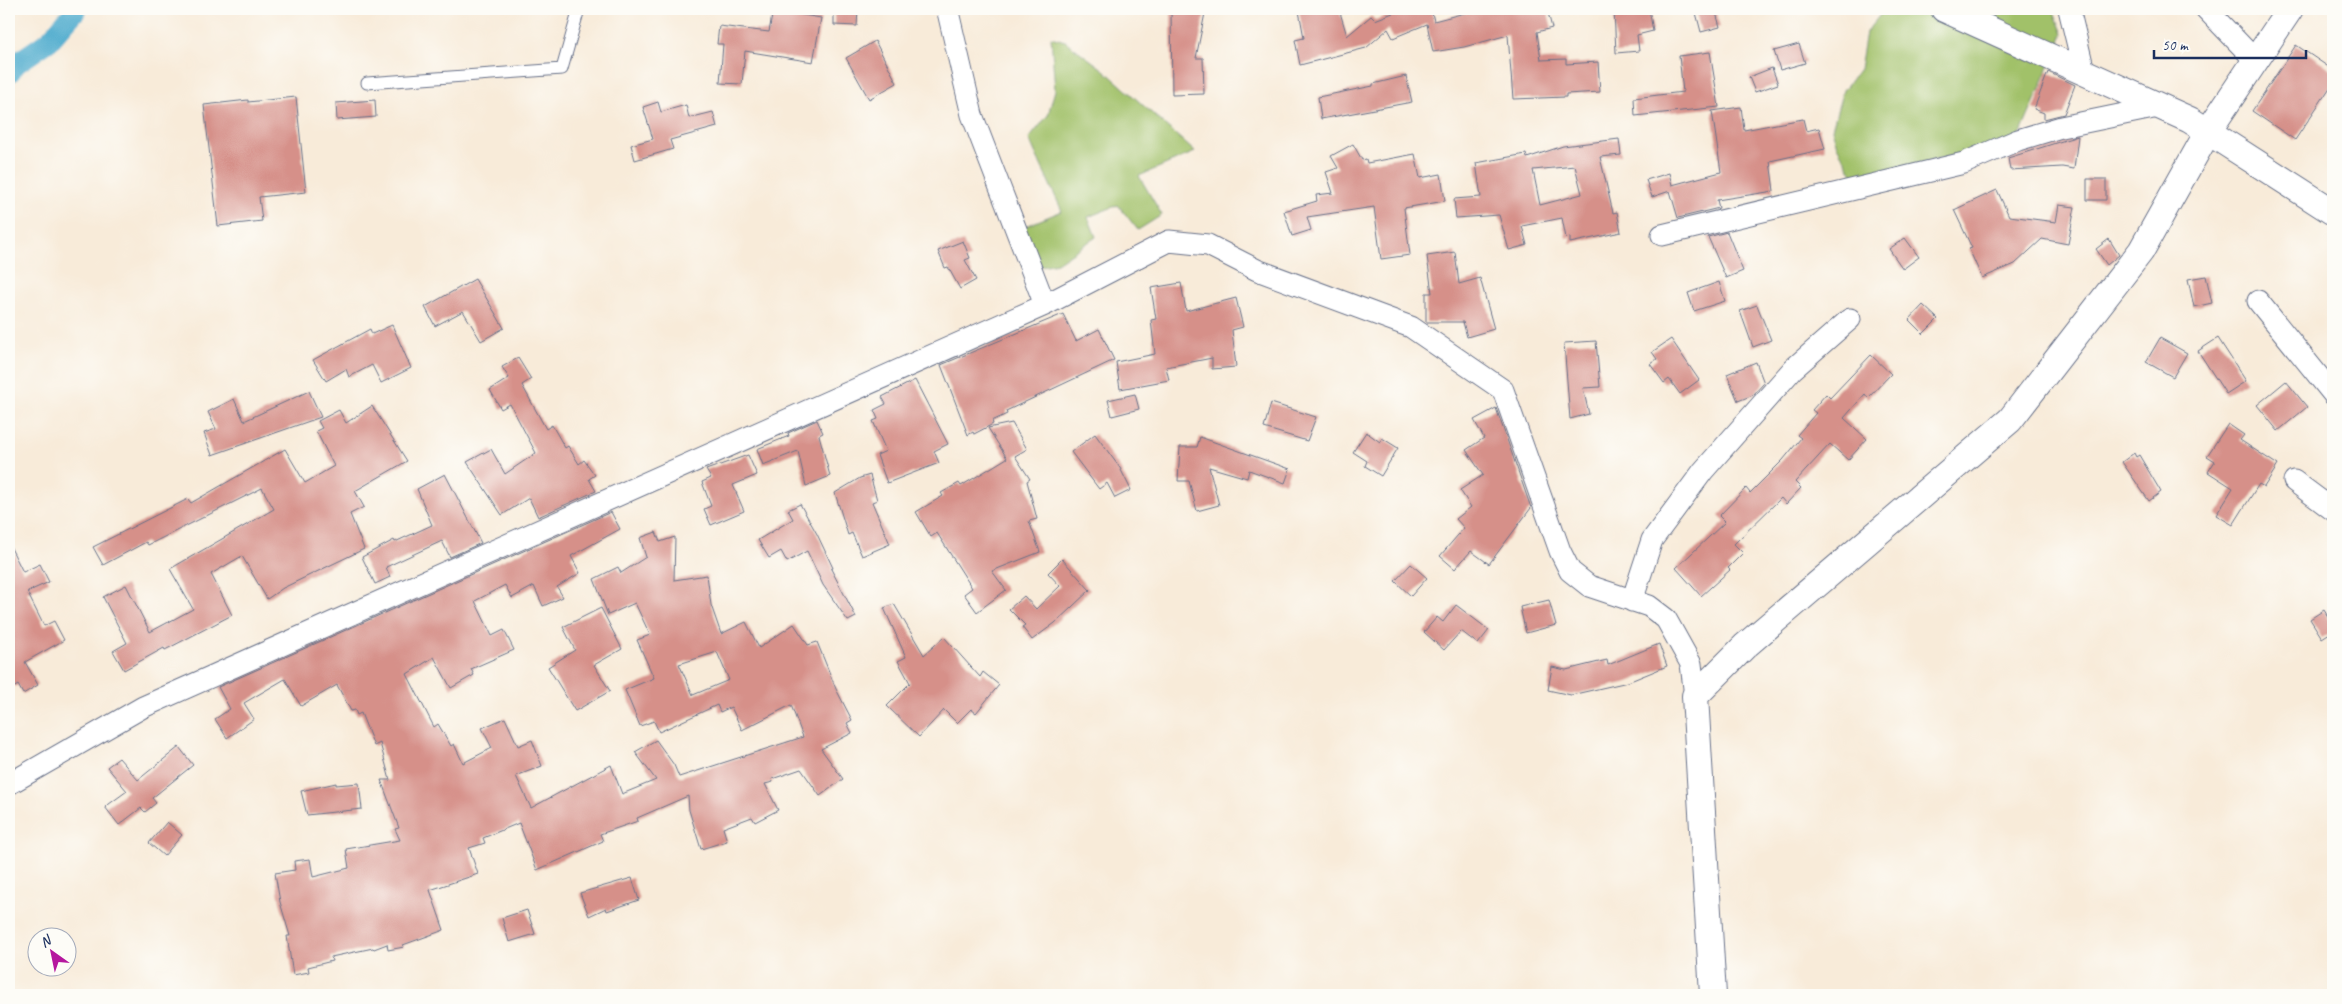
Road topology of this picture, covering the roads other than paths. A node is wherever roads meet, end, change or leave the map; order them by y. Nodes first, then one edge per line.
1 (580, 9) edge
2 (949, 9) edge
3 (1944, 9) edge
4 (2069, 9) edge
5 (2206, 9) edge
6 (2290, 9) edge
7 (2256, 60) junction
8 (2084, 71) junction
9 (367, 83) dead end
10 (2163, 106) junction
11 (2209, 130) junction
12 (2333, 212) edge
13 (1662, 235) dead end
14 (2258, 301) dead end
15 (1045, 304) junction
16 (1850, 319) dead end
17 (2333, 394) edge
18 (2294, 481) dead end
19 (2333, 510) edge
20 (1632, 601) junction
21 (1695, 696) junction
22 (9, 784) edge
23 (1712, 995) edge

1 - 9 lane
2 - 15 street
3 - 8 street
4 - 8 street
5 - 7 street
6 - 7 street
7 - 11 street
8 - 10 street
10 - 11 street
10 - 13 street
11 - 12 street
11 - 21 street
14 - 17 street
15 - 20 street
15 - 22 street
16 - 20 street
18 - 19 street
20 - 21 street
21 - 23 street

